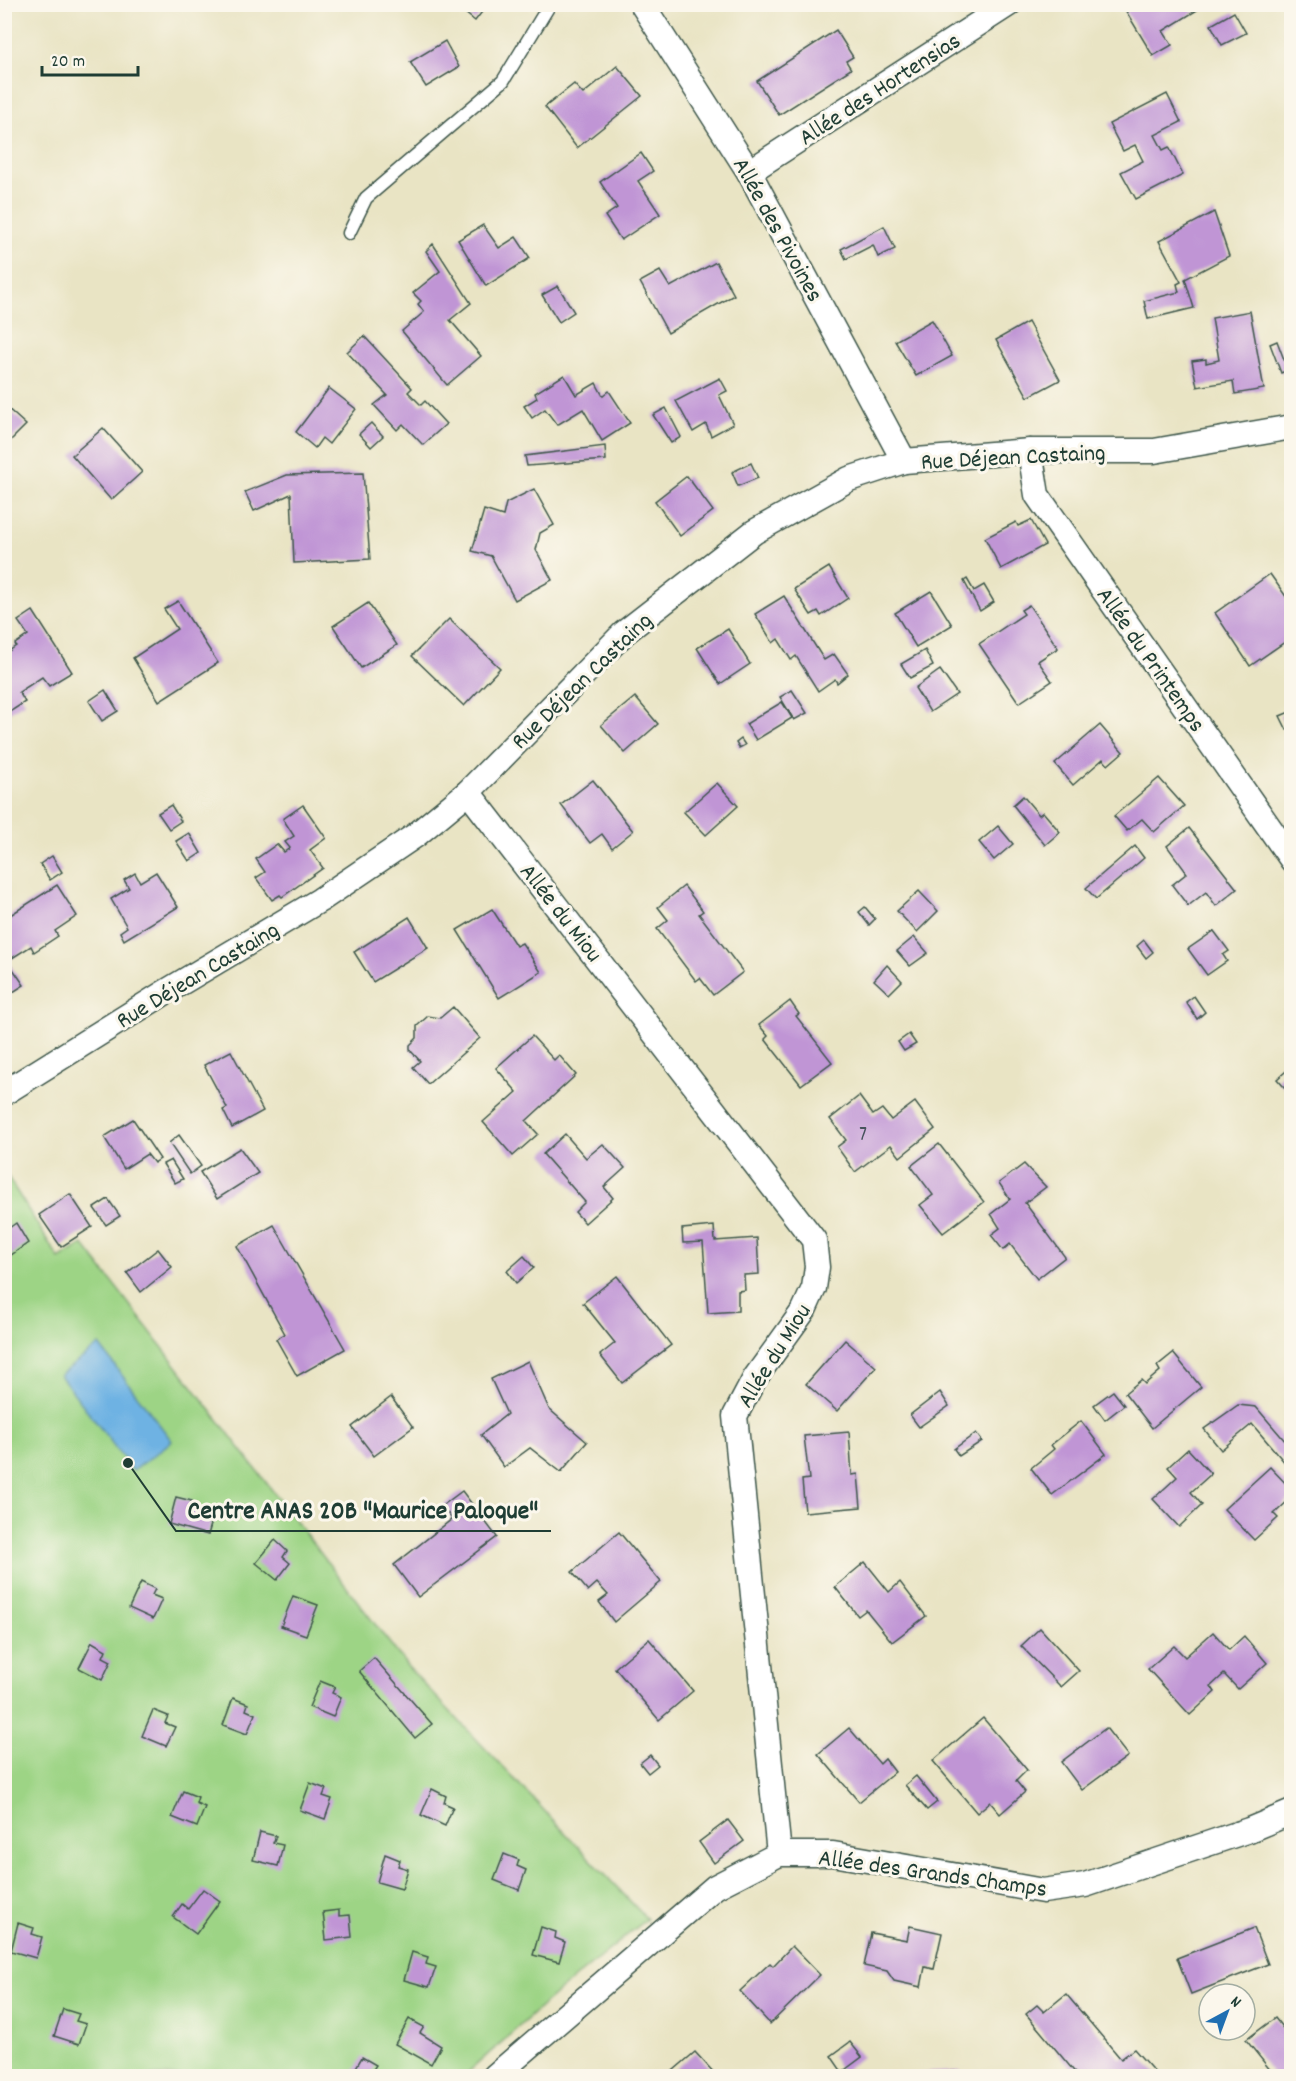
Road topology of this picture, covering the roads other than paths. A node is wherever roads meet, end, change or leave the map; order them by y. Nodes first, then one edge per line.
1 (550, 4) edge
2 (642, 4) edge
3 (1009, 4) edge
4 (749, 172) junction
5 (349, 233) dead end
6 (1292, 427) edge
7 (1030, 451) junction
8 (904, 461) junction
9 (468, 792) junction
10 (1292, 860) edge
11 (4, 1093) edge
12 (1292, 1812) edge
13 (779, 1854) junction
14 (495, 2076) edge

1 - 5 lane
2 - 4 street, Allée des Pivoines
3 - 4 street, Allée des Hortensias
4 - 8 street, Allée des Pivoines
6 - 7 street, Rue Déjean Castaing
7 - 8 street, Rue Déjean Castaing
7 - 10 street, Allée du Printemps
8 - 9 street, Rue Déjean Castaing
9 - 11 street, Rue Déjean Castaing
9 - 13 street, Allée du Miou
12 - 13 street, Allée des Grands Champs
13 - 14 street, Allée des Grands Champs

